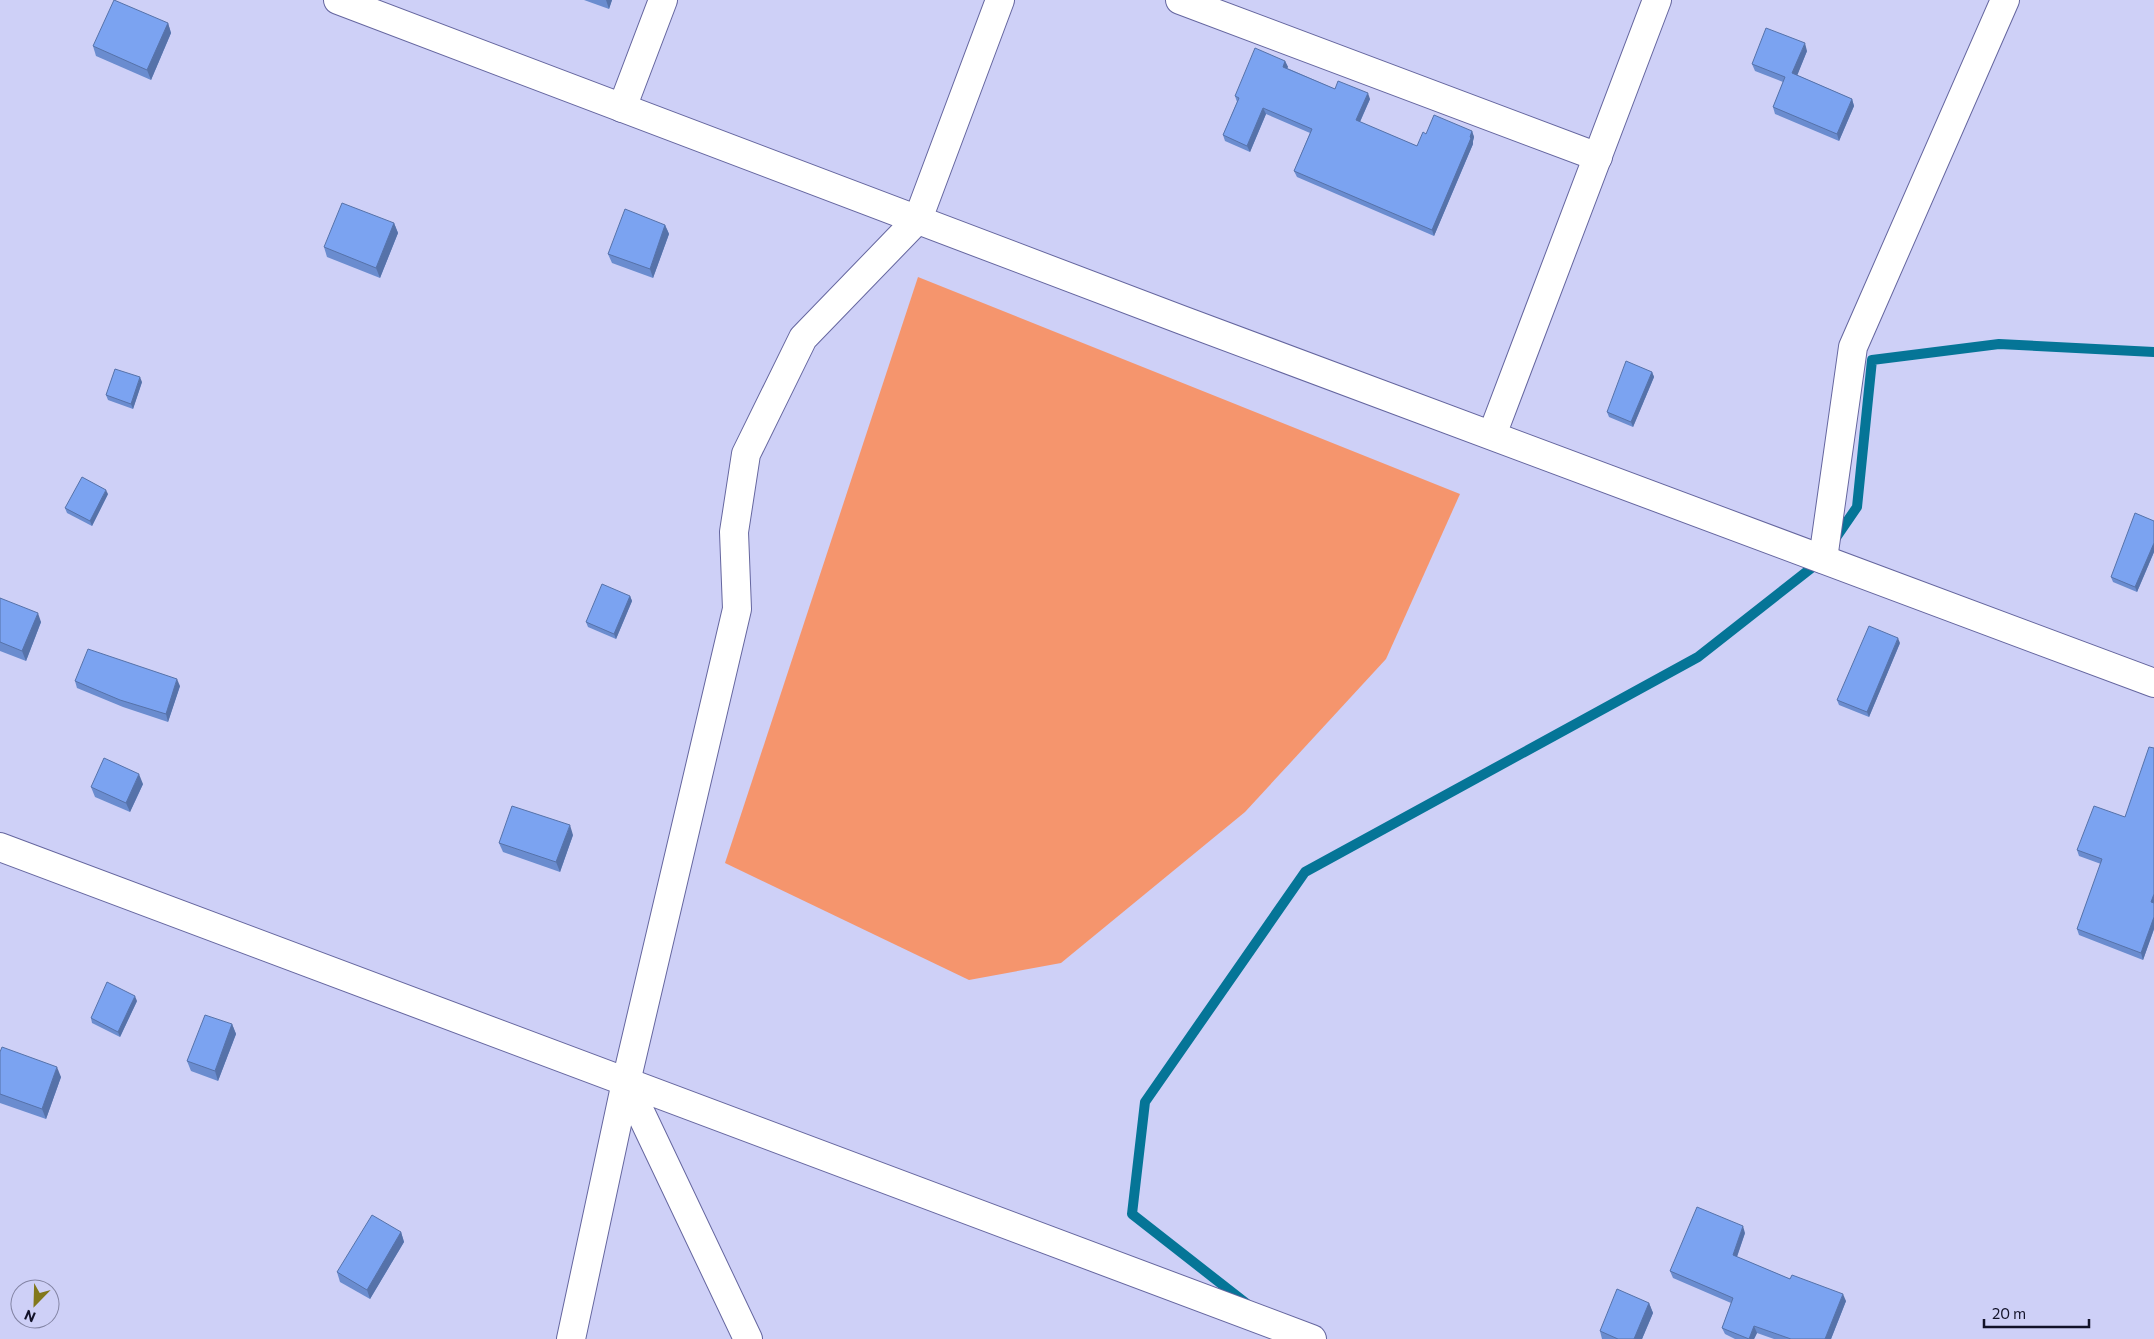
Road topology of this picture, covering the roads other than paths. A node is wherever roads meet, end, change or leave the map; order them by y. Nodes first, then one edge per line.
1 (338, 0) edge
2 (663, 0) edge
3 (1000, 0) edge
4 (1180, 0) edge
5 (1657, 0) edge
6 (2005, 0) edge
7 (622, 108) junction
8 (1598, 157) junction
9 (918, 219) junction
10 (1492, 435) junction
11 (1823, 558) junction
12 (2154, 683) edge
13 (0, 848) edge
14 (626, 1082) junction
15 (571, 1339) edge
16 (748, 1339) edge
17 (1312, 1339) edge

1 - 7 street
2 - 7 street
3 - 9 street
4 - 8 street
5 - 8 street
6 - 11 street
7 - 9 street
8 - 10 street
9 - 10 street
9 - 14 street
10 - 11 street
11 - 12 street
13 - 14 street
14 - 15 street
14 - 16 street
14 - 17 street

